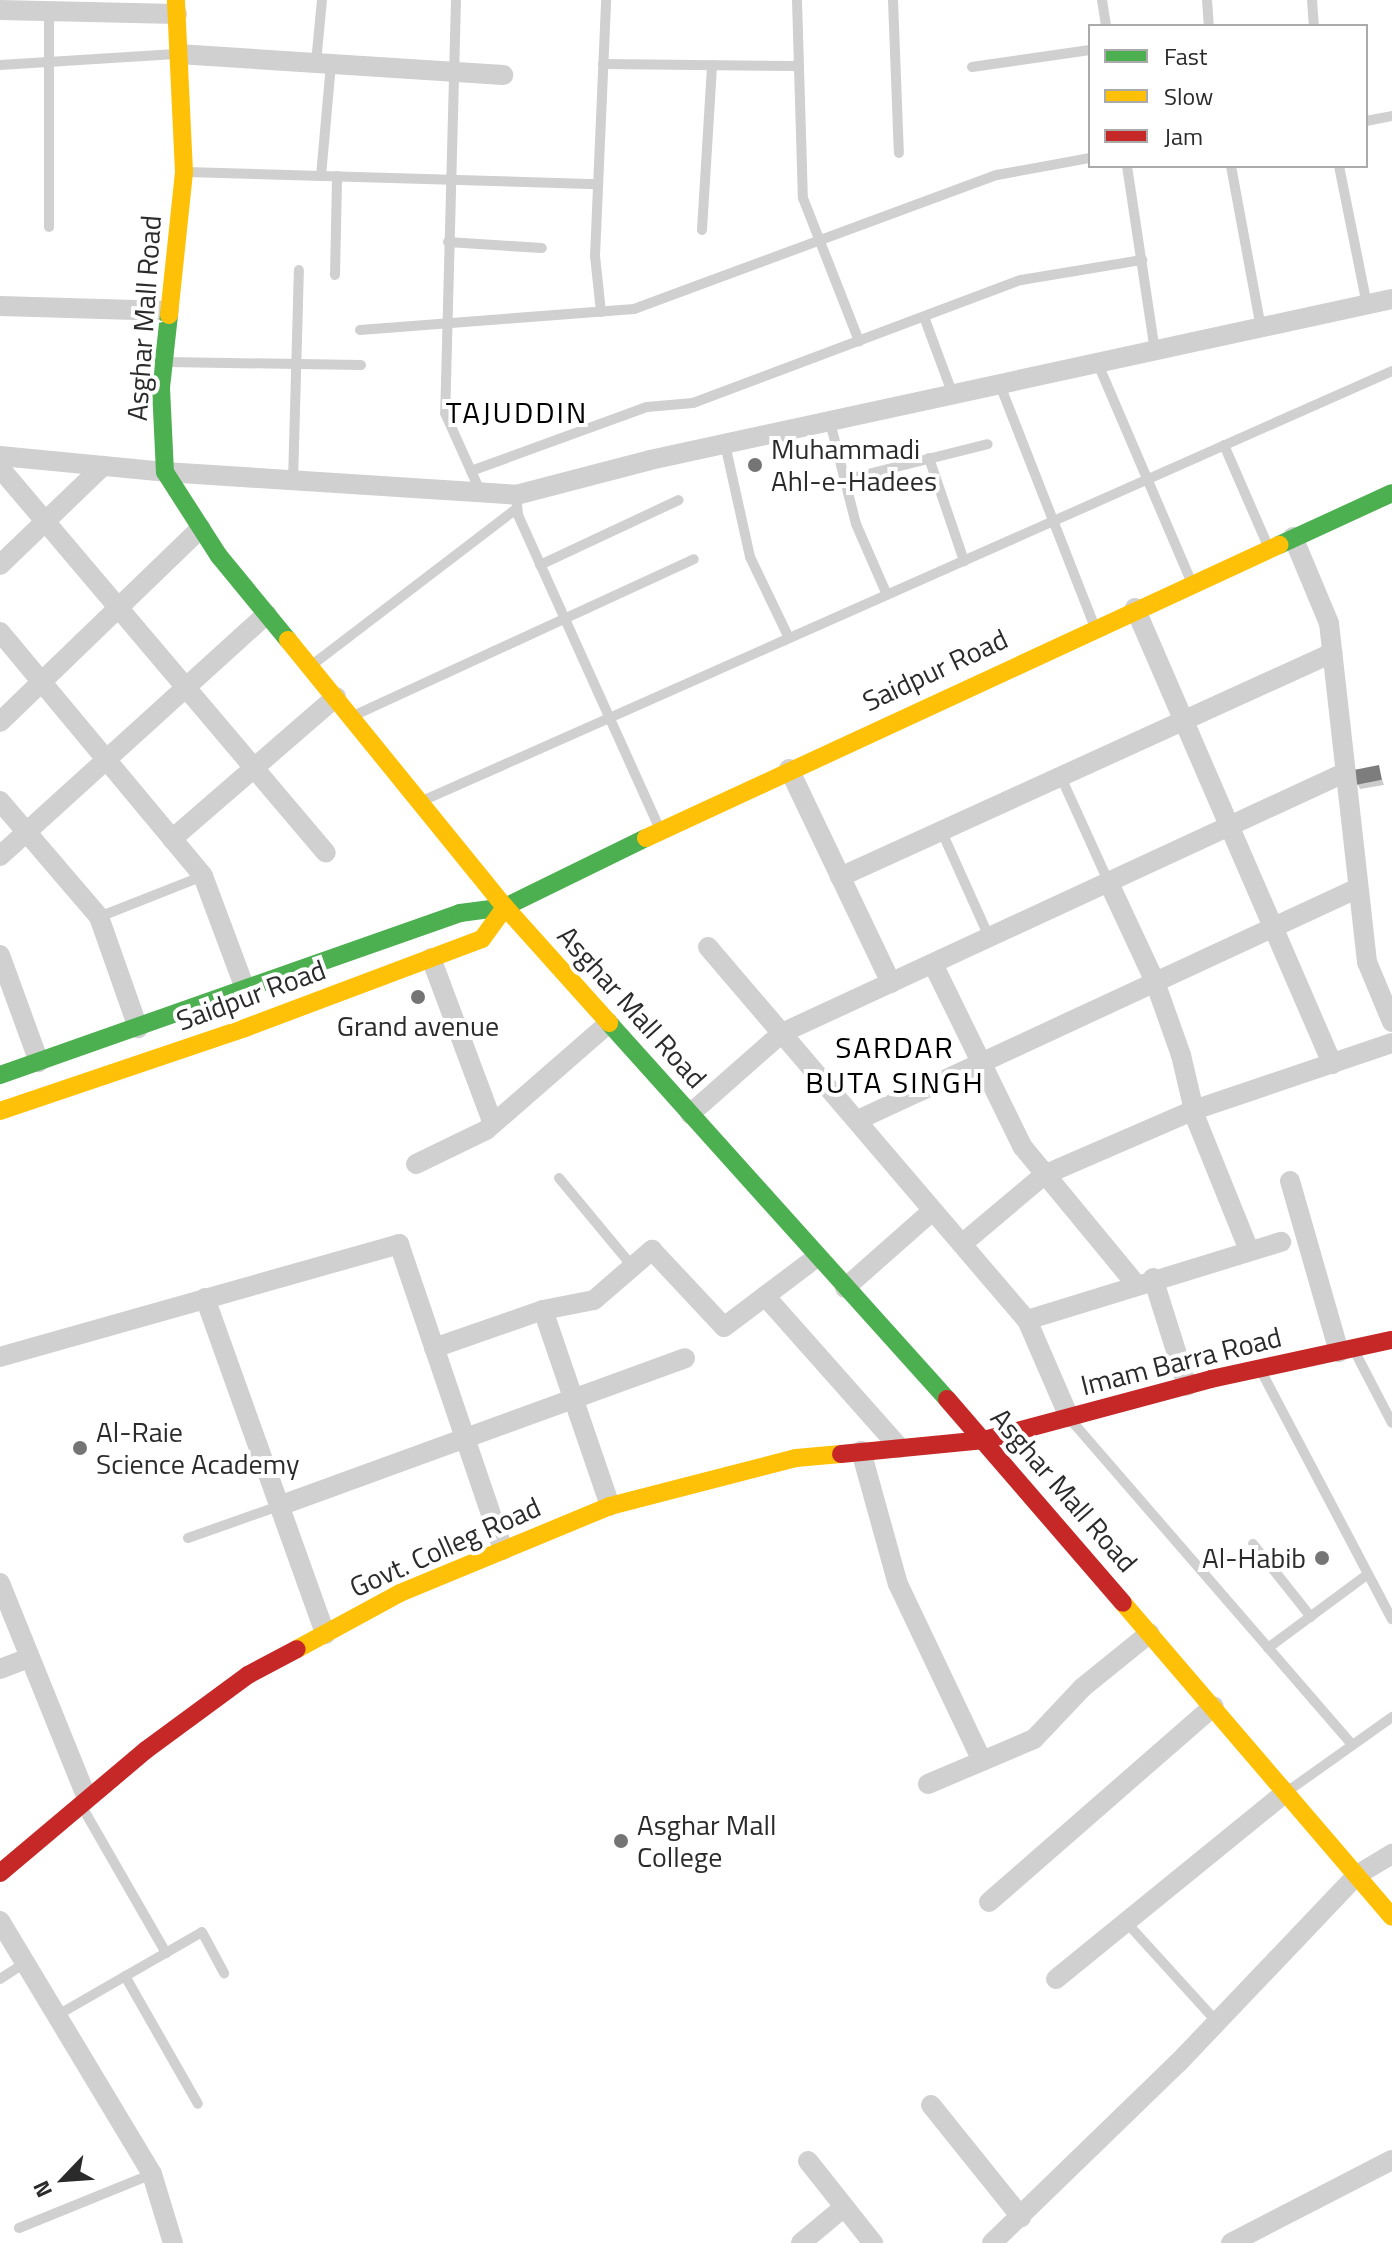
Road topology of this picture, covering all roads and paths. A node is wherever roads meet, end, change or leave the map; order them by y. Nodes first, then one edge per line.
1 (322, 0) edge
2 (456, 0) edge
3 (606, 0) edge
4 (797, 0) edge
5 (893, 0) edge
6 (1102, 0) edge
7 (1207, 0) edge
8 (1312, 0) edge
9 (176, 7) edge
10 (0, 10) edge
11 (49, 11) junction
12 (1106, 24) edge
13 (1209, 24) edge
14 (1314, 24) edge
15 (1088, 50) edge
16 (178, 54) junction
17 (49, 62) junction
18 (323, 63) junction
19 (603, 64) junction
20 (0, 65) edge
21 (712, 65) junction
22 (799, 66) junction
23 (972, 67) dead end
24 (452, 72) junction
25 (503, 75) dead end
26 (1392, 116) edge
27 (1368, 121) edge
28 (899, 153) dead end
29 (1088, 158) edge
30 (1130, 168) edge
31 (1231, 168) edge
32 (1339, 168) edge
33 (184, 172) junction
34 (321, 176) junction
35 (337, 176) junction
36 (449, 180) junction
37 (598, 184) junction
38 (49, 227) dead end
39 (702, 230) dead end
40 (819, 241) junction
41 (448, 242) junction
42 (542, 248) dead end
43 (1142, 260) junction
44 (299, 270) dead end
45 (335, 275) dead end
46 (1392, 299) edge
47 (1367, 305) junction
48 (0, 306) edge
49 (169, 311) junction
50 (601, 312) junction
51 (924, 317) junction
52 (447, 325) junction
53 (1261, 328) junction
54 (360, 330) dead end
55 (859, 341) junction
56 (1155, 352) junction
57 (164, 362) junction
58 (296, 364) junction
59 (1098, 364) junction
60 (361, 365) dead end
61 (1392, 371) edge
62 (1000, 385) junction
63 (953, 395) junction
64 (830, 422) junction
65 (725, 444) junction
66 (988, 444) dead end
67 (1224, 445) junction
68 (0, 456) edge
69 (929, 458) junction
70 (103, 466) junction
71 (0, 468) edge
72 (471, 471) junction
73 (165, 472) junction
74 (1148, 479) junction
75 (844, 480) junction
76 (293, 481) junction
77 (481, 493) junction
78 (1392, 493) edge
79 (679, 500) dead end
80 (516, 502) junction
81 (1054, 521) junction
82 (45, 522) junction
83 (201, 528) junction
84 (1293, 537) junction
85 (1269, 548) junction
86 (694, 559) dead end
87 (964, 561) junction
88 (0, 565) edge
89 (540, 565) junction
90 (1192, 583) junction
91 (887, 595) junction
92 (118, 608) junction
93 (1135, 608) junction
94 (267, 614) junction
95 (565, 619) junction
96 (1095, 627) junction
97 (0, 632) edge
98 (789, 638) junction
99 (1332, 653) junction
100 (310, 666) junction
101 (41, 682) junction
102 (186, 688) junction
103 (336, 697) junction
104 (351, 717) junction
105 (1187, 717) junction
106 (610, 718) junction
107 (0, 722) edge
108 (106, 760) junction
109 (254, 768) junction
110 (789, 769) junction
111 (1344, 773) junction
112 (1060, 775) junction
113 (0, 801) edge
114 (420, 802) junction
115 (1231, 825) junction
116 (941, 830) junction
117 (661, 831) junction
118 (27, 832) junction
119 (172, 839) junction
120 (326, 853) dead end
121 (0, 856) edge
122 (203, 876) junction
123 (840, 877) junction
124 (1108, 881) junction
125 (1356, 889) junction
126 (505, 907) junction
127 (99, 917) junction
128 (1271, 929) junction
129 (989, 937) junction
130 (708, 947) dead end
131 (0, 955) edge
132 (431, 958) junction
133 (933, 964) junction
134 (1155, 982) junction
135 (891, 983) junction
136 (246, 991) junction
137 (1392, 1022) edge
138 (609, 1023) junction
139 (138, 1028) junction
140 (782, 1033) junction
141 (1392, 1043) edge
142 (39, 1062) junction
143 (978, 1062) junction
144 (1332, 1064) junction
145 (0, 1075) edge
146 (1194, 1110) junction
147 (0, 1111) edge
148 (690, 1114) junction
149 (860, 1119) junction
150 (493, 1124) junction
151 (416, 1164) dead end
152 (1044, 1175) junction
153 (559, 1178) dead end
154 (1290, 1181) dead end
155 (932, 1211) junction
156 (1281, 1242) dead end
157 (962, 1244) junction
158 (1249, 1250) junction
159 (817, 1257) junction
160 (633, 1267) junction
161 (1144, 1281) junction
162 (845, 1288) junction
163 (765, 1296) junction
164 (205, 1298) junction
165 (543, 1310) junction
166 (1027, 1320) junction
167 (1392, 1340) edge
168 (434, 1348) junction
169 (1346, 1350) junction
170 (0, 1357) edge
171 (685, 1358) dead end
172 (1260, 1369) junction
173 (1187, 1386) junction
174 (573, 1398) junction
175 (1069, 1417) junction
176 (1392, 1423) edge
177 (464, 1435) junction
178 (984, 1440) junction
179 (900, 1448) junction
180 (861, 1451) junction
181 (279, 1506) junction
182 (610, 1506) junction
183 (188, 1538) dead end
184 (1253, 1544) dead end
185 (503, 1550) junction
186 (1368, 1574) junction
187 (0, 1583) edge
188 (1311, 1617) junction
189 (1392, 1619) edge
190 (1150, 1633) junction
191 (325, 1634) junction
192 (1268, 1648) junction
193 (26, 1659) junction
194 (0, 1669) edge
195 (1214, 1706) junction
196 (1392, 1717) edge
197 (1352, 1745) junction
198 (982, 1761) junction
199 (928, 1784) dead end
200 (1286, 1792) junction
201 (84, 1801) junction
202 (1392, 1854) edge
203 (0, 1873) edge
204 (1357, 1875) junction
205 (989, 1902) dead end
206 (1392, 1917) edge
207 (0, 1921) edge
208 (1126, 1922) junction
209 (166, 1953) junction
210 (25, 1963) junction
211 (224, 1973) dead end
212 (125, 1976) junction
213 (0, 1979) edge
214 (1056, 1979) dead end
215 (56, 2016) junction
216 (1217, 2022) junction
217 (198, 2104) dead end
218 (931, 2105) dead end
219 (1392, 2160) edge
220 (808, 2161) dead end
221 (152, 2174) junction
222 (844, 2207) junction
223 (19, 2228) dead end
224 (1016, 2230) edge
225 (173, 2243) edge
226 (801, 2243) edge
227 (873, 2243) edge
228 (992, 2243) edge
229 (1231, 2243) edge

1 - 18 lane
2 - 24 lane
3 - 19 lane
4 - 22 lane
5 - 28 lane
6 - 12 lane
7 - 13 lane
8 - 14 lane
9 - 11 street
9 - 16 main road, Asghar Mall Road
10 - 11 street
11 - 17 lane
15 - 23 lane
16 - 17 lane
16 - 18 street
16 - 33 main road, Asghar Mall Road
17 - 20 lane
17 - 38 lane
18 - 24 street
18 - 34 lane
19 - 21 lane
19 - 37 lane
21 - 22 lane
21 - 39 lane
22 - 40 lane
24 - 25 street
24 - 36 lane
26 - 27 lane
29 - 40 lane
30 - 43 lane
31 - 53 lane
32 - 47 lane
33 - 34 lane
33 - 49 main road, Asghar Mall Road
34 - 35 lane
35 - 36 lane
35 - 45 lane
36 - 37 lane
36 - 41 lane
37 - 50 lane
40 - 50 lane
40 - 55 lane
41 - 42 lane
41 - 52 lane
43 - 51 lane
43 - 56 lane
44 - 58 lane
46 - 47 street
47 - 53 street
48 - 49 street
49 - 57 main road, Asghar Mall Road
50 - 52 lane
51 - 55 lane
51 - 63 lane
52 - 54 lane
52 - 72 lane
53 - 56 street
55 - 72 lane
56 - 59 street
57 - 58 lane
57 - 73 main road, Asghar Mall Road
58 - 60 lane
58 - 76 lane
59 - 62 street
59 - 74 lane
61 - 67 lane
62 - 63 street
62 - 81 lane
63 - 64 street
64 - 65 street
64 - 75 lane
65 - 80 street
65 - 98 lane
66 - 69 lane
67 - 74 lane
67 - 85 lane
68 - 70 street
69 - 75 lane
69 - 87 lane
70 - 73 street
70 - 82 street
71 - 82 street
72 - 77 lane
73 - 76 street
73 - 83 main road, Asghar Mall Road
74 - 81 lane
74 - 90 lane
75 - 91 lane
76 - 77 street
77 - 80 street
78 - 84 main road, Saidpur Road
79 - 89 lane
80 - 89 lane
80 - 100 lane
81 - 87 lane
81 - 96 lane
82 - 88 street
82 - 92 street
83 - 92 street
83 - 94 main road, Asghar Mall Road
84 - 85 main road, Saidpur Road
84 - 99 street
85 - 90 main road, Saidpur Road
86 - 95 lane
87 - 91 lane
89 - 95 lane
90 - 93 main road, Saidpur Road
91 - 98 lane
92 - 101 street
92 - 102 street
93 - 96 main road, Saidpur Road
93 - 105 street
94 - 100 main road, Asghar Mall Road
94 - 102 street
95 - 104 lane
95 - 106 lane
96 - 110 main road, Saidpur Road
97 - 101 street
98 - 106 lane
99 - 105 street
99 - 111 street
100 - 103 main road, Asghar Mall Road
101 - 107 street
101 - 108 street
102 - 108 street
102 - 109 street
103 - 104 main road, Asghar Mall Road
103 - 109 street
104 - 114 main road, Asghar Mall Road
105 - 112 street
105 - 115 street
106 - 114 lane
106 - 117 lane
108 - 118 street
108 - 119 street
109 - 119 street
109 - 120 street
110 - 117 main road, Saidpur Road
110 - 123 street
111 - 115 street
111 - 125 street
112 - 116 street
112 - 124 lane
113 - 118 street
114 - 126 main road, Asghar Mall Road
115 - 124 street
115 - 128 street
116 - 123 street
116 - 129 lane
117 - 126 main road, Saidpur Road
118 - 121 street
118 - 127 street
119 - 122 street
122 - 127 lane
122 - 136 street
123 - 135 street
124 - 129 street
124 - 134 street
125 - 128 street
125 - 137 street
126 - 132 main road, Saidpur Road
126 - 136 main road, Saidpur Road
126 - 138 main road, Asghar Mall Road
127 - 139 street
128 - 134 street
128 - 144 street
129 - 133 street
130 - 140 street
131 - 142 street
132 - 147 main road, Saidpur Road
132 - 150 street
133 - 135 street
133 - 143 street
134 - 143 street
134 - 146 street
135 - 140 street
136 - 139 main road, Saidpur Road
138 - 148 main road, Asghar Mall Road
138 - 150 street
139 - 142 main road, Saidpur Road
140 - 148 street
140 - 149 street
141 - 144 street
142 - 145 main road, Saidpur Road
143 - 149 street
143 - 152 street
144 - 146 street
146 - 152 street
146 - 158 street
148 - 159 main road, Asghar Mall Road
149 - 155 street
150 - 151 street
152 - 157 street
152 - 161 street
153 - 160 lane
154 - 169 street
155 - 157 street
155 - 162 street
156 - 158 street
157 - 166 street
158 - 161 street
159 - 162 main road, Asghar Mall Road
159 - 163 street
160 - 163 street
160 - 165 street
161 - 166 street
161 - 173 street
162 - 178 main road, Asghar Mall Road
163 - 179 street
164 - 168 street
164 - 170 street
164 - 181 street
165 - 168 street
165 - 174 street
166 - 175 street
167 - 169 main road, Imam Barra Road
168 - 177 street
169 - 172 main road, Imam Barra Road
169 - 176 lane
171 - 174 street
172 - 173 main road, Imam Barra Road
172 - 186 lane
173 - 175 main road, Imam Barra Road
174 - 177 street
174 - 182 street
175 - 178 main road, Imam Barra Road
175 - 192 lane
177 - 181 street
177 - 185 street
178 - 179 main road, Govt. Colleg Road
178 - 190 main road, Asghar Mall Road
179 - 180 main road, Govt. Colleg Road
180 - 182 main road, Govt. Colleg Road
180 - 198 street
181 - 183 lane
181 - 191 street
182 - 185 main road, Govt. Colleg Road
184 - 188 lane
185 - 191 main road, Govt. Colleg Road
186 - 188 lane
186 - 189 lane
187 - 193 street
188 - 192 lane
190 - 195 main road, Asghar Mall Road
190 - 198 street
191 - 201 main road, Govt. Colleg Road
192 - 197 lane
193 - 194 street
193 - 201 street
195 - 200 main road, Asghar Mall Road
195 - 205 street
196 - 197 lane
197 - 200 lane
198 - 199 street
200 - 204 main road, Asghar Mall Road
200 - 208 street
201 - 203 main road, Govt. Colleg Road
201 - 209 lane
202 - 204 street
204 - 206 main road, Asghar Mall Road
204 - 216 street
207 - 210 street
208 - 214 street
208 - 216 lane
209 - 211 lane
209 - 212 lane
210 - 213 lane
210 - 215 street
212 - 215 lane
212 - 217 lane
215 - 221 street
216 - 224 street
218 - 224 street
219 - 229 street
220 - 222 street
221 - 223 lane
221 - 225 street
222 - 226 street
222 - 227 street
224 - 228 street

